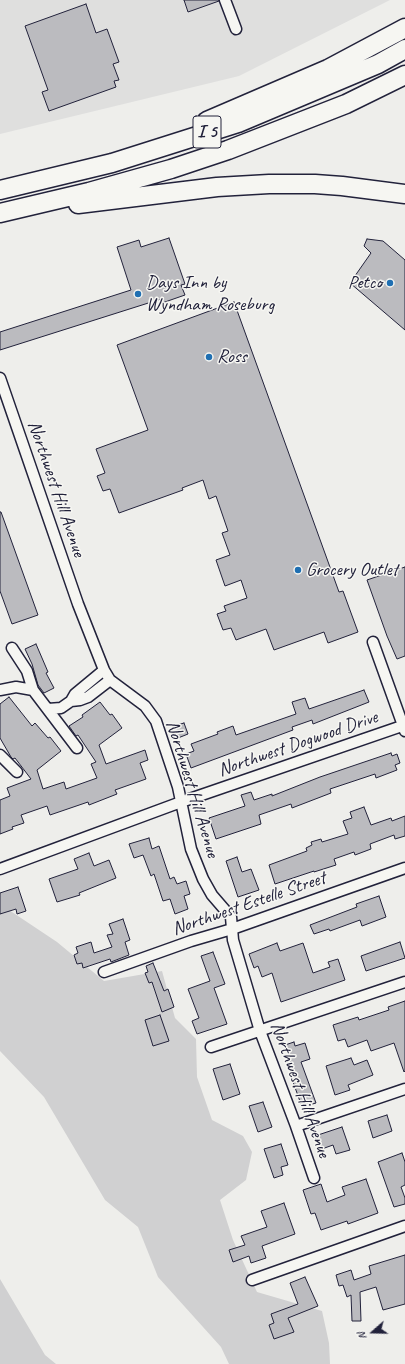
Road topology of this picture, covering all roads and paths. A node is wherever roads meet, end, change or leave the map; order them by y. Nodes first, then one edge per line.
1 (226, 0) edge
2 (405, 28) edge
3 (236, 29) dead end
4 (405, 49) edge
5 (405, 75) edge
6 (112, 162) junction
7 (0, 190) edge
8 (405, 194) edge
9 (0, 213) edge
10 (0, 378) edge
11 (374, 642) dead end
12 (12, 648) dead end
13 (104, 670) junction
14 (110, 680) junction
15 (0, 690) edge
16 (33, 690) junction
17 (71, 701) junction
18 (48, 709) junction
19 (404, 727) edge
20 (77, 748) dead end
21 (0, 755) edge
22 (17, 772) dead end
23 (181, 802) junction
24 (405, 868) edge
25 (0, 869) edge
26 (232, 929) junction
27 (104, 972) dead end
28 (405, 982) edge
29 (260, 1031) junction
30 (211, 1047) dead end
31 (405, 1089) edge
32 (296, 1126) junction
33 (314, 1178) dead end
34 (405, 1226) edge
35 (252, 1280) dead end

1 - 3 street
2 - 6 highway
4 - 6 highway, I 5
5 - 9 highway, I 5
6 - 7 highway, I 5
8 - 9 highway
10 - 13 street, Northwest Hill Avenue
11 - 19 street
12 - 16 street
13 - 14 street, Northwest Hill Avenue
13 - 17 street
14 - 17 street
14 - 23 street, Northwest Hill Avenue
15 - 16 street
16 - 18 street
17 - 18 street
18 - 20 street
19 - 23 street, Northwest Dogwood Drive
21 - 22 street
23 - 25 street, Northwest Dogwood Drive
23 - 26 street, Northwest Hill Avenue
24 - 26 street, Northwest Estelle Street
26 - 27 street, Northwest Estelle Street
26 - 29 street, Northwest Hill Avenue
28 - 29 street
29 - 30 street
29 - 32 street, Northwest Hill Avenue
31 - 32 street
32 - 33 street, Northwest Hill Avenue
34 - 35 street

